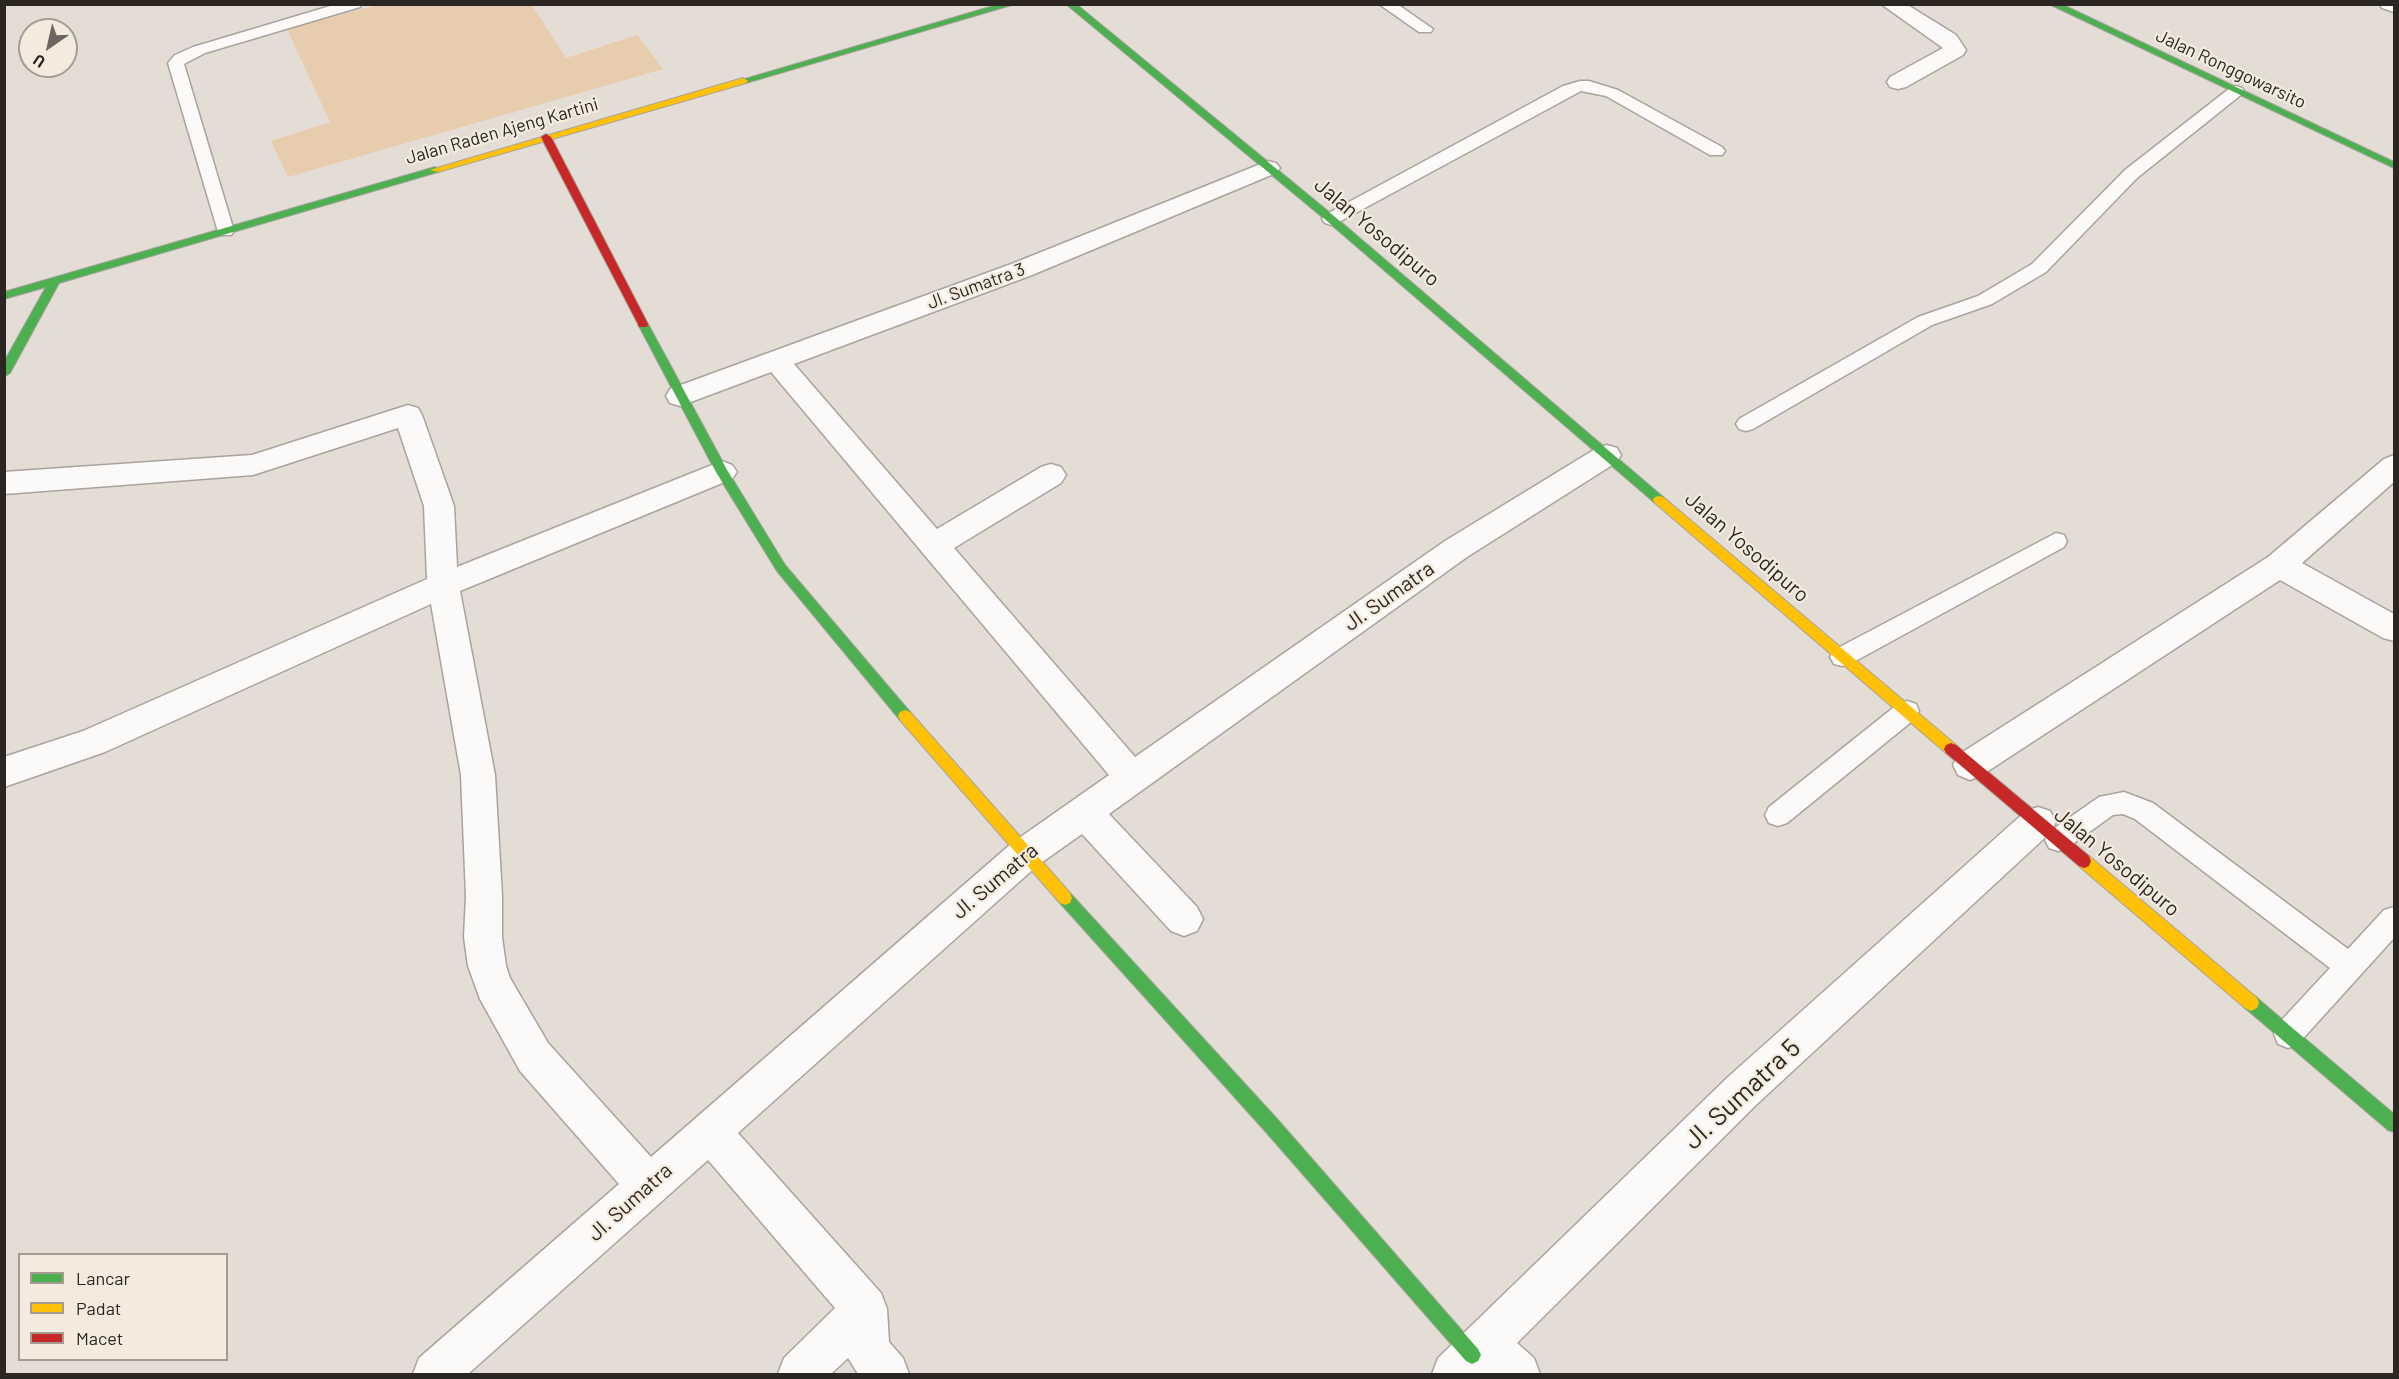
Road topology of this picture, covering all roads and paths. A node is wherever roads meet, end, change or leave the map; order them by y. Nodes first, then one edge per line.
1 (355, 4) edge
2 (1011, 4) edge
3 (1070, 4) edge
4 (1386, 4) edge
5 (1891, 4) edge
6 (2053, 4) edge
7 (2389, 4) edge
8 (2394, 6) edge
9 (1425, 29) dead end
10 (1898, 81) dead end
11 (2236, 91) junction
12 (546, 137) junction
13 (1716, 151) dead end
14 (2394, 165) edge
15 (1268, 168) junction
16 (1331, 219) junction
17 (225, 231) junction
18 (54, 283) junction
19 (4, 296) edge
20 (776, 360) junction
21 (4, 373) edge
22 (680, 396) junction
23 (1746, 424) dead end
24 (1607, 455) junction
25 (2394, 466) edge
26 (722, 472) junction
27 (1051, 475) dead end
28 (4, 483) edge
29 (2056, 542) dead end
30 (934, 544) junction
31 (2279, 565) junction
32 (443, 585) junction
33 (2394, 629) edge
34 (1842, 657) junction
35 (1908, 711) junction
36 (1970, 765) junction
37 (4, 772) edge
38 (1132, 778) junction
39 (1084, 812) junction
40 (1778, 815) dead end
41 (2048, 831) junction
42 (1024, 854) junction
43 (1184, 919) dead end
44 (2394, 919) edge
45 (2350, 967) junction
46 (2289, 1034) junction
47 (2394, 1124) edge
48 (709, 1131) junction
49 (648, 1185) junction
50 (865, 1309) junction
51 (1470, 1358) edge
52 (435, 1374) edge
53 (800, 1374) edge
54 (887, 1374) edge
55 (1518, 1374) edge

1 - 17 lane
2 - 12 main road, Jalan Raden Ajeng Kartini
3 - 15 main road, Jalan Yosodipuro
4 - 9 lane
5 - 10 street
6 - 11 main road, Jalan Ronggowarsito
7 - 8 street
11 - 14 main road, Jalan Ronggowarsito
11 - 23 lane
12 - 17 main road, Jalan Raden Ajeng Kartini
12 - 22 main road
13 - 16 lane
15 - 16 main road, Jalan Yosodipuro
15 - 20 street, Jl. Sumatra 3
16 - 24 main road, Jalan Yosodipuro
17 - 18 main road, Jalan Raden Ajeng Kartini
18 - 19 main road, Jalan Raden Ajeng Kartini
18 - 21 main road
20 - 22 street, Jl. Sumatra 3
20 - 30 street
22 - 26 main road
24 - 34 main road, Jalan Yosodipuro
24 - 38 street, Jl. Sumatra
25 - 31 street
26 - 32 street
26 - 42 main road
27 - 30 street
28 - 32 street
29 - 34 lane
30 - 38 street
31 - 33 street
31 - 36 street
32 - 37 street
32 - 49 street
34 - 35 main road, Jalan Yosodipuro
35 - 36 main road, Jalan Yosodipuro
35 - 40 lane
36 - 41 main road, Jalan Yosodipuro
38 - 39 street, Jl. Sumatra
39 - 42 street, Jl. Sumatra
39 - 43 street
41 - 45 lane
41 - 46 main road, Jalan Yosodipuro
41 - 51 street, Jl. Sumatra 5
42 - 48 street, Jl. Sumatra
42 - 51 main road
44 - 45 lane
45 - 46 lane
46 - 47 main road, Jalan Yosodipuro
48 - 49 street, Jl. Sumatra
48 - 50 street
49 - 52 street, Jl. Sumatra
50 - 53 street
50 - 54 street
51 - 55 street

